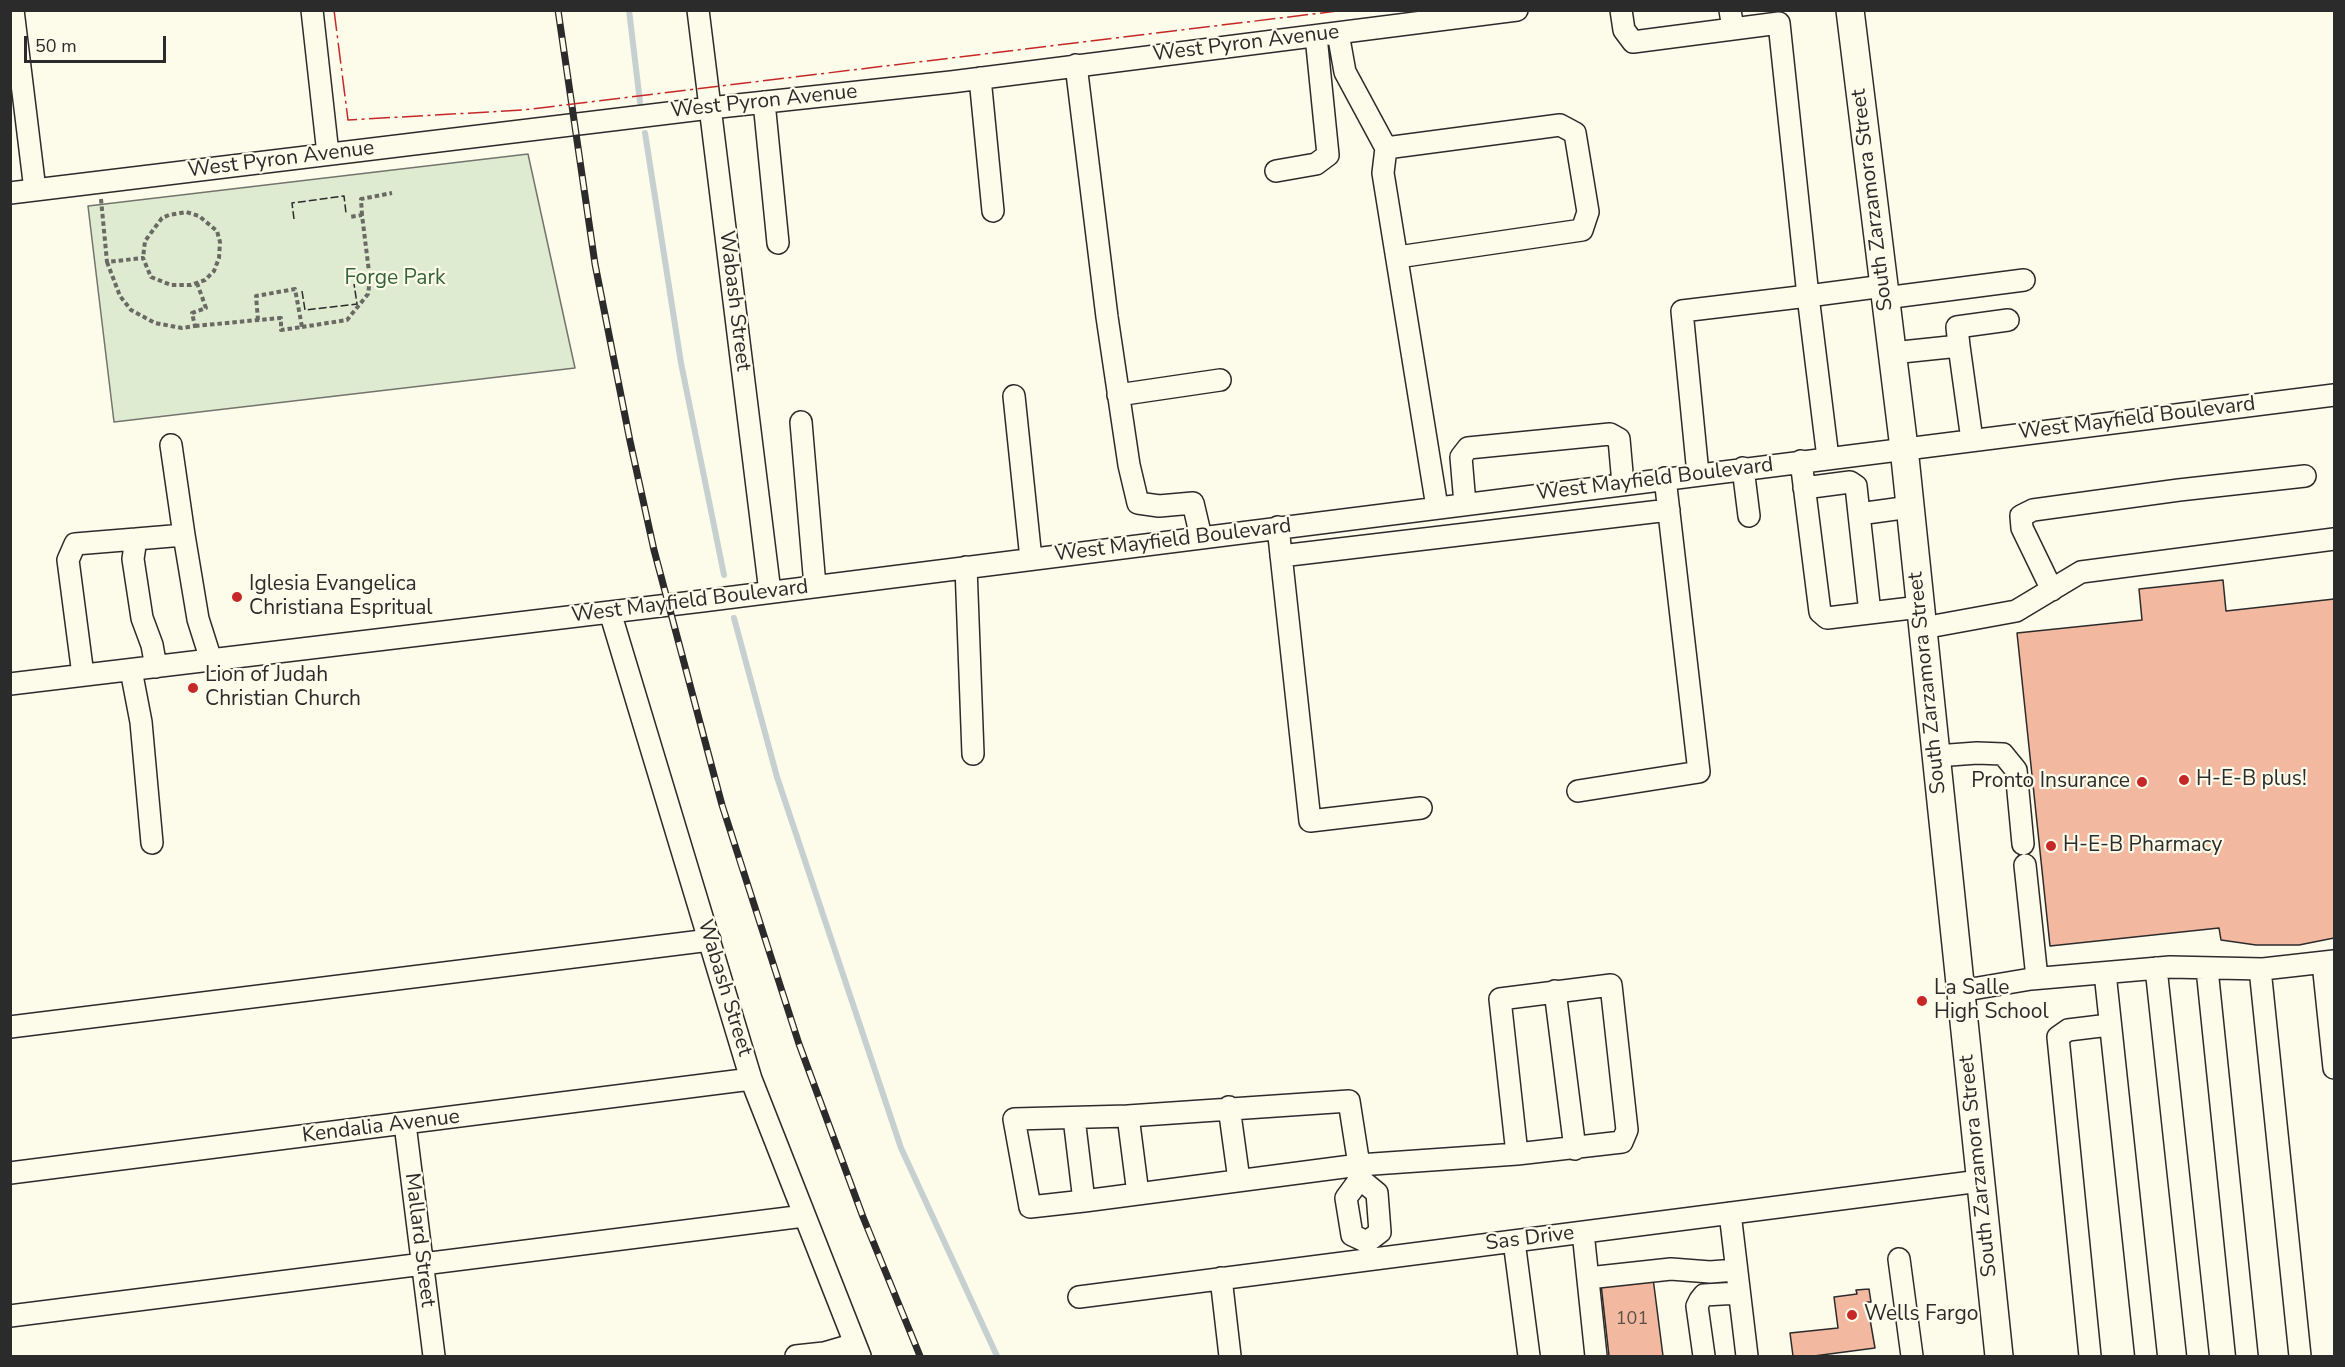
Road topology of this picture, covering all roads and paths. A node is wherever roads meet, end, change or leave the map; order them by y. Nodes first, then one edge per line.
1 (13, 10) edge
2 (312, 10) edge
3 (698, 10) edge
4 (1517, 10) edge
5 (1621, 10) edge
6 (1850, 10) edge
7 (1732, 20) edge
8 (1338, 33) junction
9 (1316, 36) junction
10 (1076, 64) junction
11 (980, 78) junction
12 (764, 102) junction
13 (710, 108) junction
14 (1386, 147) junction
15 (328, 154) junction
16 (1276, 171) dead end
17 (35, 190) junction
18 (392, 193) dead end
19 (10, 194) edge
20 (993, 211) dead end
21 (102, 212) dead end
22 (362, 215) junction
23 (349, 217) dead end
24 (778, 243) dead end
25 (143, 258) junction
26 (1398, 258) junction
27 (107, 262) junction
28 (2024, 280) dead end
29 (197, 283) junction
30 (1885, 292) junction
31 (1808, 296) junction
32 (258, 320) junction
33 (2008, 320) dead end
34 (195, 326) junction
35 (302, 327) junction
36 (1959, 346) junction
37 (1892, 353) junction
38 (1220, 380) dead end
39 (1118, 395) junction
40 (2334, 395) edge
41 (1014, 396) dead end
42 (801, 422) dead end
43 (1972, 440) junction
44 (171, 445) dead end
45 (1904, 448) junction
46 (1827, 458) junction
47 (1801, 461) junction
48 (1743, 468) junction
49 (1698, 474) junction
50 (2305, 476) dead end
51 (1665, 478) junction
52 (1623, 484) junction
53 (1804, 488) junction
54 (1466, 504) junction
55 (1437, 507) junction
56 (1910, 507) junction
57 (1669, 510) junction
58 (1859, 514) junction
59 (1749, 516) dead end
60 (1278, 527) junction
61 (183, 535) junction
62 (1202, 537) junction
63 (136, 539) junction
64 (2334, 539) edge
65 (1281, 556) junction
66 (1031, 559) junction
67 (966, 567) junction
68 (815, 586) junction
69 (2052, 590) junction
70 (770, 592) junction
71 (610, 612) junction
72 (1870, 613) junction
73 (1922, 618) junction
74 (212, 660) junction
75 (156, 667) junction
76 (131, 670) junction
77 (83, 675) junction
78 (10, 684) edge
79 (973, 754) dead end
80 (1936, 756) junction
81 (1578, 792) dead end
82 (1421, 808) dead end
83 (152, 843) dead end
84 (710, 940) junction
85 (2329, 962) edge
86 (2156, 968) junction
87 (2207, 969) junction
88 (2260, 969) junction
89 (2105, 973) junction
90 (2037, 978) junction
91 (1555, 991) junction
92 (1960, 991) junction
93 (2109, 1025) junction
94 (10, 1027) edge
95 (2334, 1068) edge
96 (751, 1079) junction
97 (1229, 1107) junction
98 (1128, 1116) junction
99 (1074, 1118) junction
100 (405, 1124) junction
101 (1575, 1149) junction
102 (1517, 1154) junction
103 (1359, 1172) junction
104 (10, 1173) edge
105 (1239, 1180) junction
106 (1980, 1181) junction
107 (1138, 1194) junction
108 (1084, 1202) junction
109 (1730, 1213) junction
110 (804, 1216) junction
111 (1583, 1232) junction
112 (1514, 1241) junction
113 (1367, 1251) junction
114 (1899, 1259) dead end
115 (422, 1265) junction
116 (1736, 1270) junction
117 (1221, 1278) junction
118 (1588, 1278) junction
119 (1739, 1293) junction
120 (1079, 1297) dead end
121 (10, 1316) edge
122 (858, 1350) edge
123 (434, 1356) edge
124 (796, 1356) edge
125 (1230, 1356) edge
126 (1529, 1356) edge
127 (1596, 1356) edge
128 (1704, 1356) edge
129 (1747, 1356) edge
130 (1912, 1356) edge
131 (1999, 1356) edge
132 (2090, 1356) edge
133 (2146, 1356) edge
134 (2198, 1356) edge
135 (2247, 1356) edge
136 (2300, 1356) edge

1 - 17 street
2 - 15 street
3 - 13 street, Wabash Street
4 - 8 street, West Pyron Avenue
5 - 7 street
6 - 30 main road, South Zarzamora Street
7 - 31 street
8 - 9 street, West Pyron Avenue
8 - 14 street
9 - 10 street, West Pyron Avenue
9 - 16 street
10 - 11 street, West Pyron Avenue
10 - 39 street
11 - 12 street, West Pyron Avenue
11 - 20 street
12 - 13 street, West Pyron Avenue
12 - 24 street
13 - 15 street, West Pyron Avenue
13 - 70 street, Wabash Street
14 - 26 street
14 - 26 street
15 - 17 street, West Pyron Avenue
17 - 19 street, West Pyron Avenue
18 - 22 path
21 - 27 path
22 - 23 path
22 - 35 path
25 - 27 path
25 - 29 path
25 - 29 path
26 - 55 street
27 - 34 path
28 - 30 street
29 - 34 path
30 - 31 street
30 - 37 main road, South Zarzamora Street
31 - 46 street
31 - 49 street
32 - 34 path
32 - 35 path
32 - 35 path
33 - 36 street
36 - 37 street
36 - 43 street
37 - 45 main road, South Zarzamora Street
38 - 39 street
39 - 62 street
40 - 43 street, West Mayfield Boulevard
41 - 66 street
42 - 68 street
43 - 45 street, West Mayfield Boulevard
44 - 61 street
45 - 46 street, West Mayfield Boulevard
45 - 56 main road, South Zarzamora Street
46 - 47 street, West Mayfield Boulevard
47 - 48 street, West Mayfield Boulevard
47 - 53 street
48 - 49 street, West Mayfield Boulevard
48 - 59 street
49 - 51 street, West Mayfield Boulevard
50 - 69 street
51 - 52 street, West Mayfield Boulevard
51 - 57 street
52 - 54 street, West Mayfield Boulevard
52 - 54 street
53 - 58 street
53 - 72 street
54 - 55 street, West Mayfield Boulevard
55 - 60 street, West Mayfield Boulevard
56 - 58 street
56 - 73 main road, South Zarzamora Street
57 - 65 street
57 - 81 street
58 - 72 street
60 - 62 street, West Mayfield Boulevard
60 - 65 street
61 - 63 street
61 - 74 street
62 - 66 street, West Mayfield Boulevard
63 - 75 street
63 - 77 street
64 - 69 street
65 - 82 street
66 - 67 street, West Mayfield Boulevard
67 - 68 street, West Mayfield Boulevard
67 - 79 street
68 - 70 street, West Mayfield Boulevard
69 - 73 street
70 - 71 street, West Mayfield Boulevard
71 - 74 street, West Mayfield Boulevard
71 - 84 street, Wabash Street
72 - 73 street
73 - 80 main road, South Zarzamora Street
74 - 75 street, West Mayfield Boulevard
75 - 76 street, West Mayfield Boulevard
76 - 77 street, West Mayfield Boulevard
76 - 83 street
77 - 78 street, West Mayfield Boulevard
80 - 90 street
80 - 92 main road, South Zarzamora Street
84 - 94 street
84 - 96 street, Wabash Street
85 - 88 street
85 - 95 street
86 - 87 street
86 - 89 street
86 - 134 street
87 - 88 street
87 - 135 street
88 - 136 street
89 - 90 street
89 - 93 street
90 - 92 street
91 - 101 street
91 - 101 street
91 - 102 street
92 - 106 main road, South Zarzamora Street
93 - 132 street
93 - 133 street
96 - 100 street, Kendalia Avenue
96 - 110 street, Wabash Street
97 - 98 street
97 - 103 street
97 - 105 street
98 - 99 street
98 - 107 street
99 - 108 street
99 - 108 street
100 - 104 street, Kendalia Avenue
100 - 115 street, Mallard Street
101 - 102 street
102 - 103 street
103 - 105 street
103 - 113 street
103 - 113 street
105 - 107 street
106 - 109 street, Sas Drive
106 - 131 main road, South Zarzamora Street
107 - 108 street
109 - 111 street, Sas Drive
109 - 116 street
110 - 115 street
110 - 122 street, Wabash Street
111 - 112 street, Sas Drive
111 - 118 street
112 - 113 street, Sas Drive
112 - 126 street
113 - 117 street, Sas Drive
114 - 130 street
115 - 121 street
115 - 123 street, Mallard Street
116 - 118 street
116 - 119 street
117 - 120 street, Sas Drive
117 - 125 street
118 - 127 street
119 - 128 street
119 - 129 street
122 - 124 street

